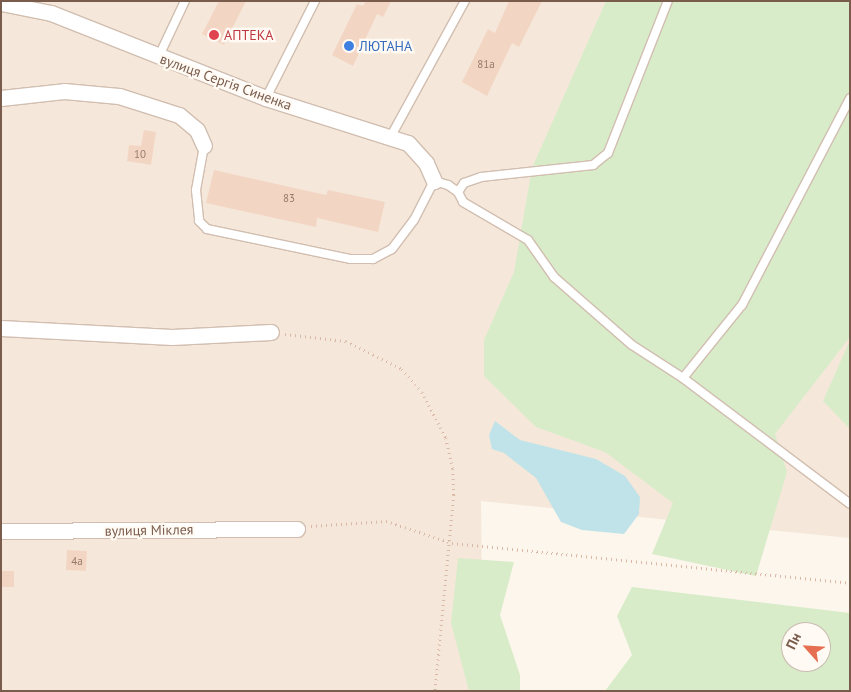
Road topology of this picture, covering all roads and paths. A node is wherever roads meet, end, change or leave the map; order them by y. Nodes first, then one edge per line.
1 (185, 1) edge
2 (315, 1) edge
3 (465, 1) edge
4 (668, 1) edge
5 (1, 3) edge
6 (33, 5) edge
7 (158, 58) junction
8 (1, 98) edge
9 (266, 98) junction
10 (850, 98) edge
11 (392, 136) junction
12 (204, 146) joint
13 (434, 181) junction
14 (458, 192) junction
15 (1, 328) edge
16 (271, 332) joint
17 (683, 378) junction
18 (850, 504) edge
19 (298, 529) joint
20 (1, 532) edge
21 (452, 543) junction
22 (850, 583) edge
23 (435, 691) edge

1 - 7 lane
2 - 9 lane
3 - 11 lane
4 - 14 lane
5 - 6 street, вулиця Сергія Синенка
6 - 7 street, вулиця Сергія Синенка
7 - 9 street, вулиця Сергія Синенка
8 - 12 street
9 - 11 street, вулиця Сергія Синенка
10 - 17 lane
11 - 13 street, вулиця Сергія Синенка
12 - 13 lane
13 - 14 lane
14 - 17 lane
15 - 16 street
16 - 21 path
17 - 18 lane
19 - 20 street, вулиця Міклея
19 - 21 path
21 - 22 path
21 - 23 path

